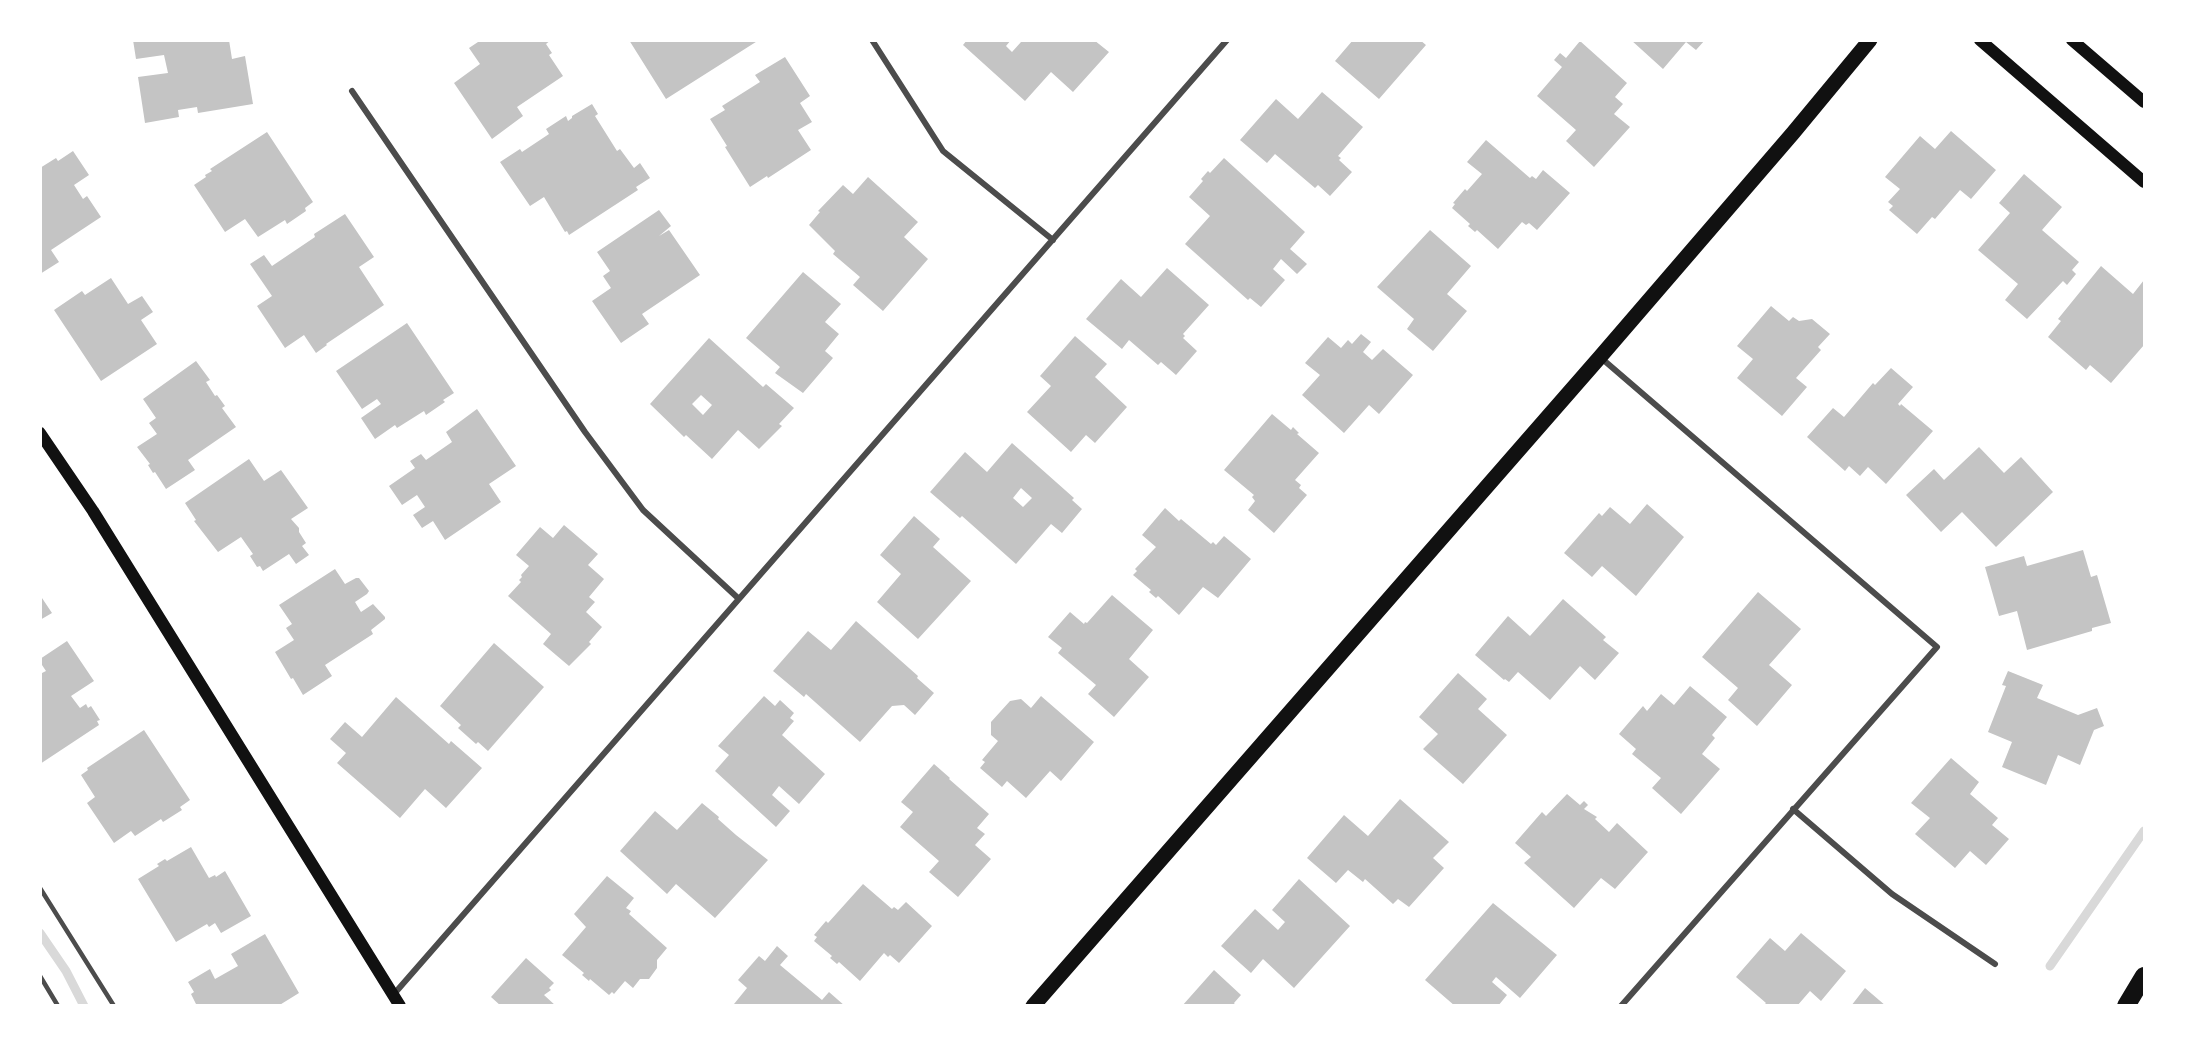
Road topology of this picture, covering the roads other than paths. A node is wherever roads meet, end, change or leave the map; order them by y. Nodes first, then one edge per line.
1 (872, 40) edge
2 (1227, 40) edge
3 (1870, 40) edge
4 (1980, 40) edge
5 (2072, 40) edge
6 (352, 91) dead end
7 (2145, 102) edge
8 (2145, 182) edge
9 (1053, 240) junction
10 (1600, 357) junction
11 (40, 433) edge
12 (739, 599) junction
13 (1793, 809) junction
14 (40, 888) edge
15 (1995, 964) dead end
16 (40, 976) edge
17 (2145, 976) edge
18 (397, 1000) edge
19 (58, 1005) edge
20 (114, 1005) edge
21 (1033, 1005) edge
22 (1621, 1005) edge
23 (2126, 1005) edge

1 - 9 street
2 - 9 street
3 - 10 main road
4 - 8 main road
5 - 7 main road
6 - 12 street
9 - 12 street
10 - 13 street
10 - 21 main road
11 - 18 main road
12 - 18 street
13 - 15 street
13 - 22 street
14 - 20 lane
16 - 19 lane
17 - 23 highway

